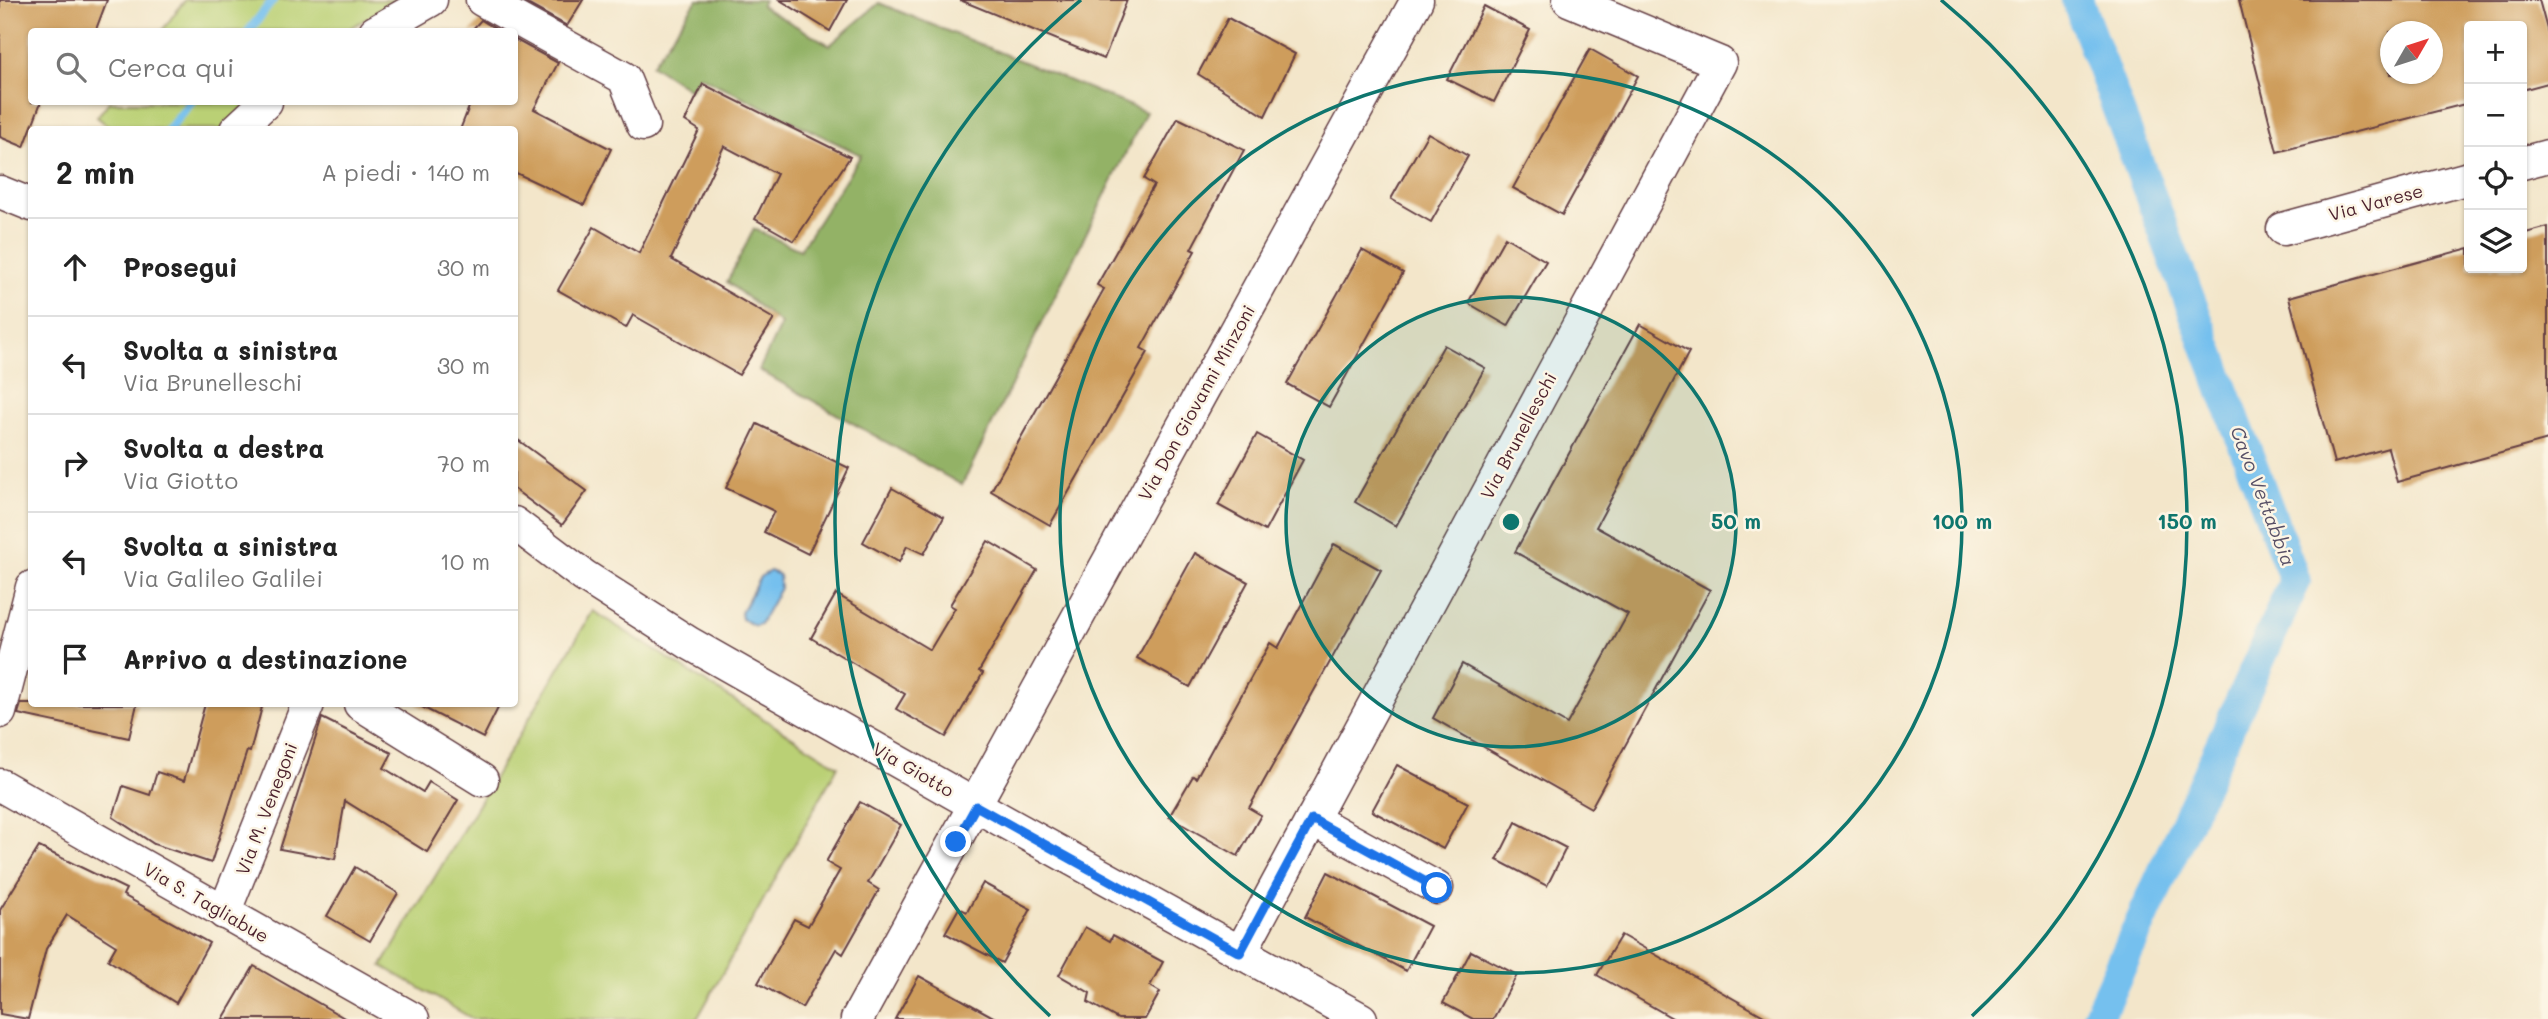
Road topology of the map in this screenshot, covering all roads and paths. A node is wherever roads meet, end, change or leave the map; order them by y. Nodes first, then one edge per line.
1 (432, 0) edge
2 (482, 0) edge
3 (1417, 0) edge
4 (1569, 0) edge
5 (382, 28) edge
6 (263, 105) edge
7 (643, 125) dead end
8 (240, 126) edge
9 (2548, 156) edge
10 (2527, 162) edge
11 (2464, 179) edge
12 (0, 192) edge
13 (28, 203) edge
14 (2283, 229) dead end
15 (518, 526) edge
16 (28, 603) edge
17 (307, 707) edge
18 (365, 707) edge
19 (0, 712) edge
20 (482, 780) dead end
21 (0, 785) edge
22 (976, 806) junction
23 (1312, 819) junction
24 (1437, 888) dead end
25 (224, 913) junction
26 (1240, 953) junction
27 (414, 1019) edge
28 (858, 1019) edge
29 (1361, 1019) edge

1 - 5 street
2 - 7 street
3 - 22 street, Via Don Giovanni Minzoni
4 - 23 street, Via Brunelleschi
6 - 8 street
9 - 10 street
11 - 14 street, Via Varese
12 - 13 street
15 - 22 street, Via Giotto
16 - 19 street
17 - 25 street, Via M. Venegoni
18 - 20 street
21 - 25 street, Via S. Tagliabue
22 - 26 street, Via Giotto
22 - 28 street, Via Don Giovanni Minzoni
23 - 24 street
23 - 26 street, Via Brunelleschi
25 - 27 street, Via S. Tagliabue
26 - 29 street, Via Giotto

